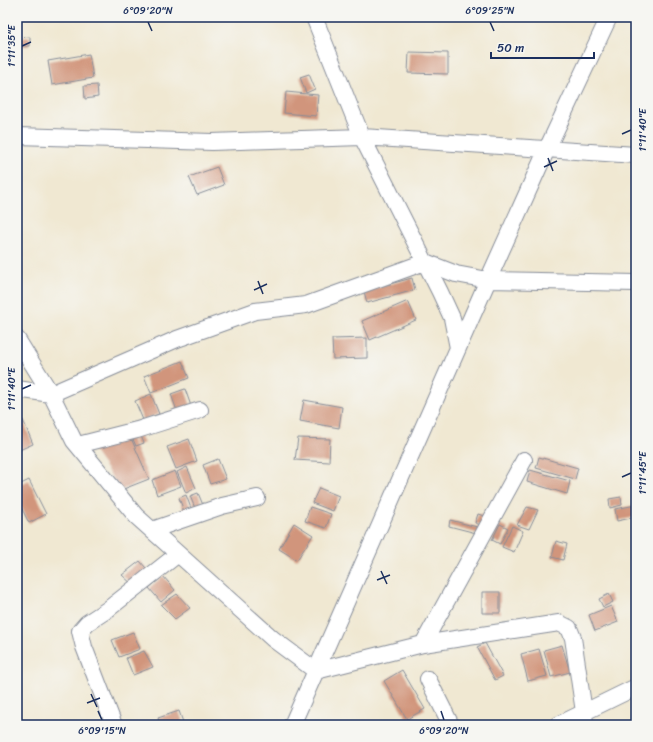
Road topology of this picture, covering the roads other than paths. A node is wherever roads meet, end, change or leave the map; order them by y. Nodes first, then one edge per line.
1 (314, 17) edge
2 (609, 17) edge
3 (17, 136) edge
4 (362, 137) junction
5 (548, 149) junction
6 (636, 155) edge
7 (425, 262) junction
8 (488, 280) junction
9 (636, 283) edge
10 (17, 339) edge
11 (458, 348) junction
12 (17, 389) edge
13 (51, 394) junction
14 (200, 410) dead end
15 (78, 445) junction
16 (524, 460) dead end
17 (257, 498) dead end
18 (152, 530) junction
19 (178, 554) junction
20 (424, 644) junction
21 (316, 671) junction
22 (428, 679) dead end
23 (636, 687) edge
24 (584, 719) edge
25 (114, 725) edge
26 (292, 725) edge
27 (451, 725) edge
28 (558, 725) edge

1 - 4 street
2 - 5 street
3 - 4 street
4 - 5 street
4 - 7 street
5 - 6 street
5 - 8 street
7 - 8 street
7 - 11 street
7 - 13 street
8 - 9 street
8 - 11 street
10 - 13 street
11 - 21 street
12 - 13 street
13 - 15 street
14 - 15 street
15 - 18 street
16 - 20 street
17 - 18 street
18 - 19 street
19 - 21 street
19 - 25 street
20 - 21 street
20 - 24 street
21 - 26 street
22 - 27 street
23 - 24 street
24 - 28 street

